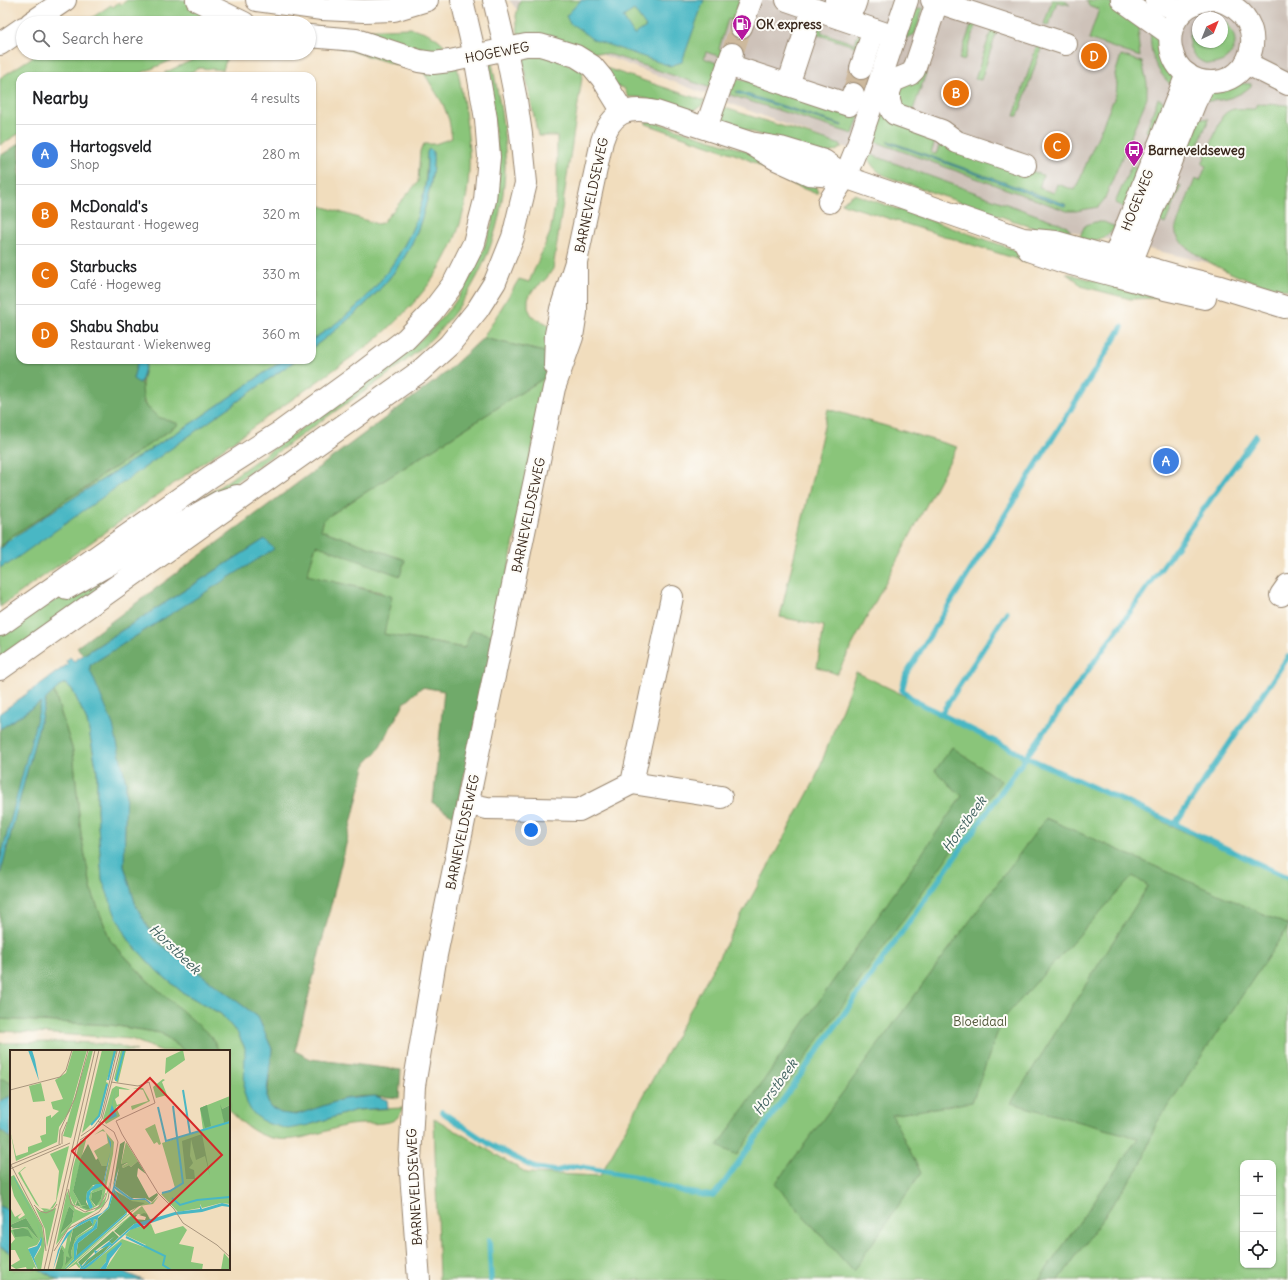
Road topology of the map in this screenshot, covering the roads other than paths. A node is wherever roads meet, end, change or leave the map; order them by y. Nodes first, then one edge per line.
1 (66, 0) edge
2 (197, 0) edge
3 (257, 0) edge
4 (264, 0) edge
5 (427, 0) edge
6 (462, 0) edge
7 (494, 0) edge
8 (750, 0) edge
9 (787, 0) edge
10 (907, 0) edge
11 (1122, 0) edge
12 (1156, 0) edge
13 (1206, 0) edge
14 (935, 1) edge
15 (1232, 3) edge
16 (813, 9) junction
17 (990, 9) edge
18 (1182, 12) junction
19 (42, 16) edge
20 (230, 16) edge
21 (741, 27) tunnel mouth
22 (874, 30) junction
23 (16, 33) edge
24 (1170, 34) junction
25 (316, 37) edge
26 (894, 37) junction
27 (0, 44) edge
28 (1066, 44) dead end
29 (506, 50) junction
30 (475, 56) junction
31 (1246, 63) junction
32 (861, 68) tunnel mouth
33 (1196, 78) junction
34 (1288, 84) edge
35 (788, 85) junction
36 (853, 94) tunnel mouth
37 (623, 112) junction
38 (706, 128) junction
39 (1025, 165) dead end
40 (845, 177) junction
41 (829, 202) dead end
42 (1121, 266) junction
43 (1287, 307) edge
44 (249, 491) junction
45 (672, 597) dead end
46 (0, 626) edge
47 (0, 669) edge
48 (632, 783) junction
49 (721, 797) dead end
50 (468, 804) junction
51 (419, 1280) edge

1 - 19 main road
2 - 20 main road
3 - 4 main road
4 - 5 main road
6 - 30 main road
7 - 29 main road
8 - 21 main road
9 - 16 main road
10 - 26 main road
11 - 24 main road
12 - 18 main road
13 - 18 main road
14 - 17 main road
14 - 39 main road
15 - 31 main road
16 - 22 main road
16 - 35 main road
17 - 28 main road
18 - 24 main road
22 - 26 main road
22 - 32 main road
23 - 27 main road
24 - 33 main road
25 - 30 main road, HOGEWEG
26 - 40 main road
29 - 30 main road, HOGEWEG
29 - 37 main road, HOGEWEG
29 - 44 main road
30 - 46 main road
31 - 33 main road
31 - 34 main road
33 - 42 main road, HOGEWEG
35 - 36 main road
35 - 38 main road
37 - 38 main road
37 - 50 main road, BARNEVELDSEWEG
38 - 40 main road
40 - 41 main road
40 - 42 main road
42 - 43 main road
44 - 46 main road
44 - 47 main road
45 - 48 main road
48 - 49 main road
48 - 50 main road
50 - 51 main road, BARNEVELDSEWEG

